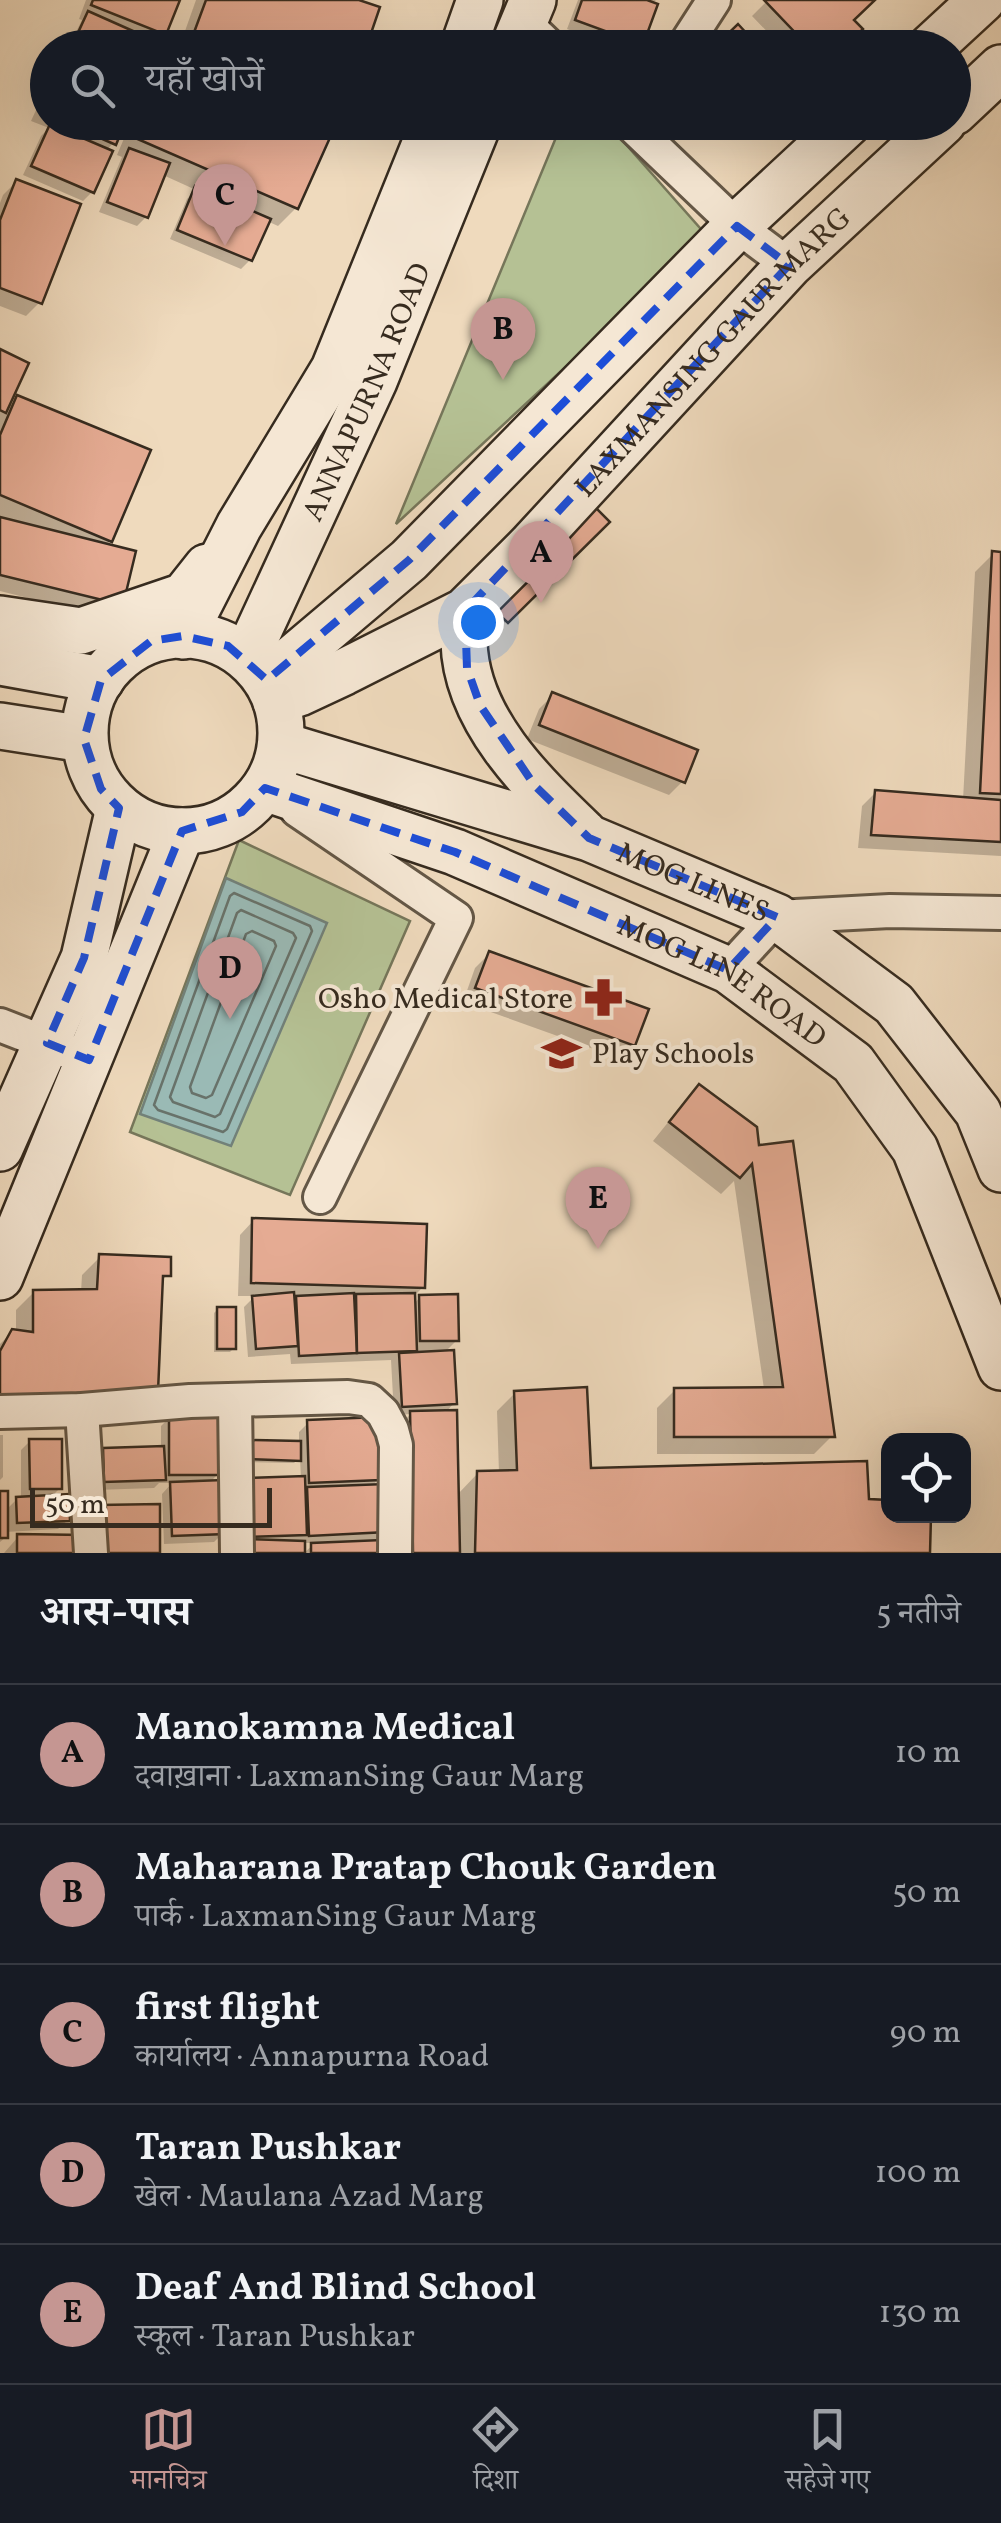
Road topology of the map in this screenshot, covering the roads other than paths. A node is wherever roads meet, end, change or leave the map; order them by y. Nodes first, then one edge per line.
1 (480, 0) edge
2 (714, 0) edge
3 (982, 0) edge
4 (469, 30) edge
5 (695, 30) edge
6 (950, 30) edge
7 (1001, 68) edge
8 (971, 96) edge
9 (427, 140) edge
10 (472, 140) edge
11 (648, 140) edge
12 (830, 140) edge
13 (924, 140) edge
14 (737, 226) junction
15 (789, 265) junction
16 (239, 526) junction
17 (465, 611) junction
18 (0, 618) edge
19 (183, 636) junction
20 (0, 662) edge
21 (263, 679) junction
22 (100, 680) junction
23 (0, 726) edge
24 (84, 739) junction
25 (281, 745) junction
26 (265, 788) junction
27 (119, 808) junction
28 (182, 832) junction
29 (589, 838) junction
30 (1001, 913) edge
31 (777, 916) junction
32 (728, 970) junction
33 (0, 1025) edge
34 (47, 1043) junction
35 (89, 1060) junction
36 (3, 1134) edge
37 (1001, 1169) edge
38 (320, 1197) dead end
39 (0, 1277) edge
40 (1001, 1368) edge
41 (235, 1400) junction
42 (82, 1410) junction
43 (0, 1412) edge
44 (91, 1553) edge
45 (237, 1553) edge
46 (395, 1553) edge

1 - 4 main road
2 - 5 street
3 - 6 main road
7 - 8 main road
9 - 16 main road, ANNAPURNA ROAD
10 - 21 main road, ANNAPURNA ROAD
11 - 14 street
12 - 14 main road
13 - 15 main road, LAXMANSING GAUR MARG
14 - 15 street
14 - 21 main road
15 - 17 main road, LAXMANSING GAUR MARG
16 - 18 main road
16 - 19 main road, ANNAPURNA ROAD
17 - 21 main road, LAXMANSING GAUR MARG
17 - 29 main road
19 - 21 main road
19 - 22 main road
20 - 22 main road
21 - 25 main road
22 - 24 main road
23 - 24 main road
24 - 27 main road
25 - 26 main road
25 - 29 main road, MOG LINES
26 - 28 main road
26 - 32 main road, MOG LINE ROAD
26 - 38 street
27 - 28 main road
27 - 34 main road
28 - 35 main road
29 - 31 main road, MOG LINES
30 - 31 street
31 - 32 street
31 - 37 main road, MOG LINES
32 - 40 main road, MOG LINE ROAD
33 - 34 street
34 - 35 street
34 - 36 main road
35 - 39 main road
41 - 42 street
41 - 45 street
41 - 46 street
42 - 43 street
42 - 44 street

